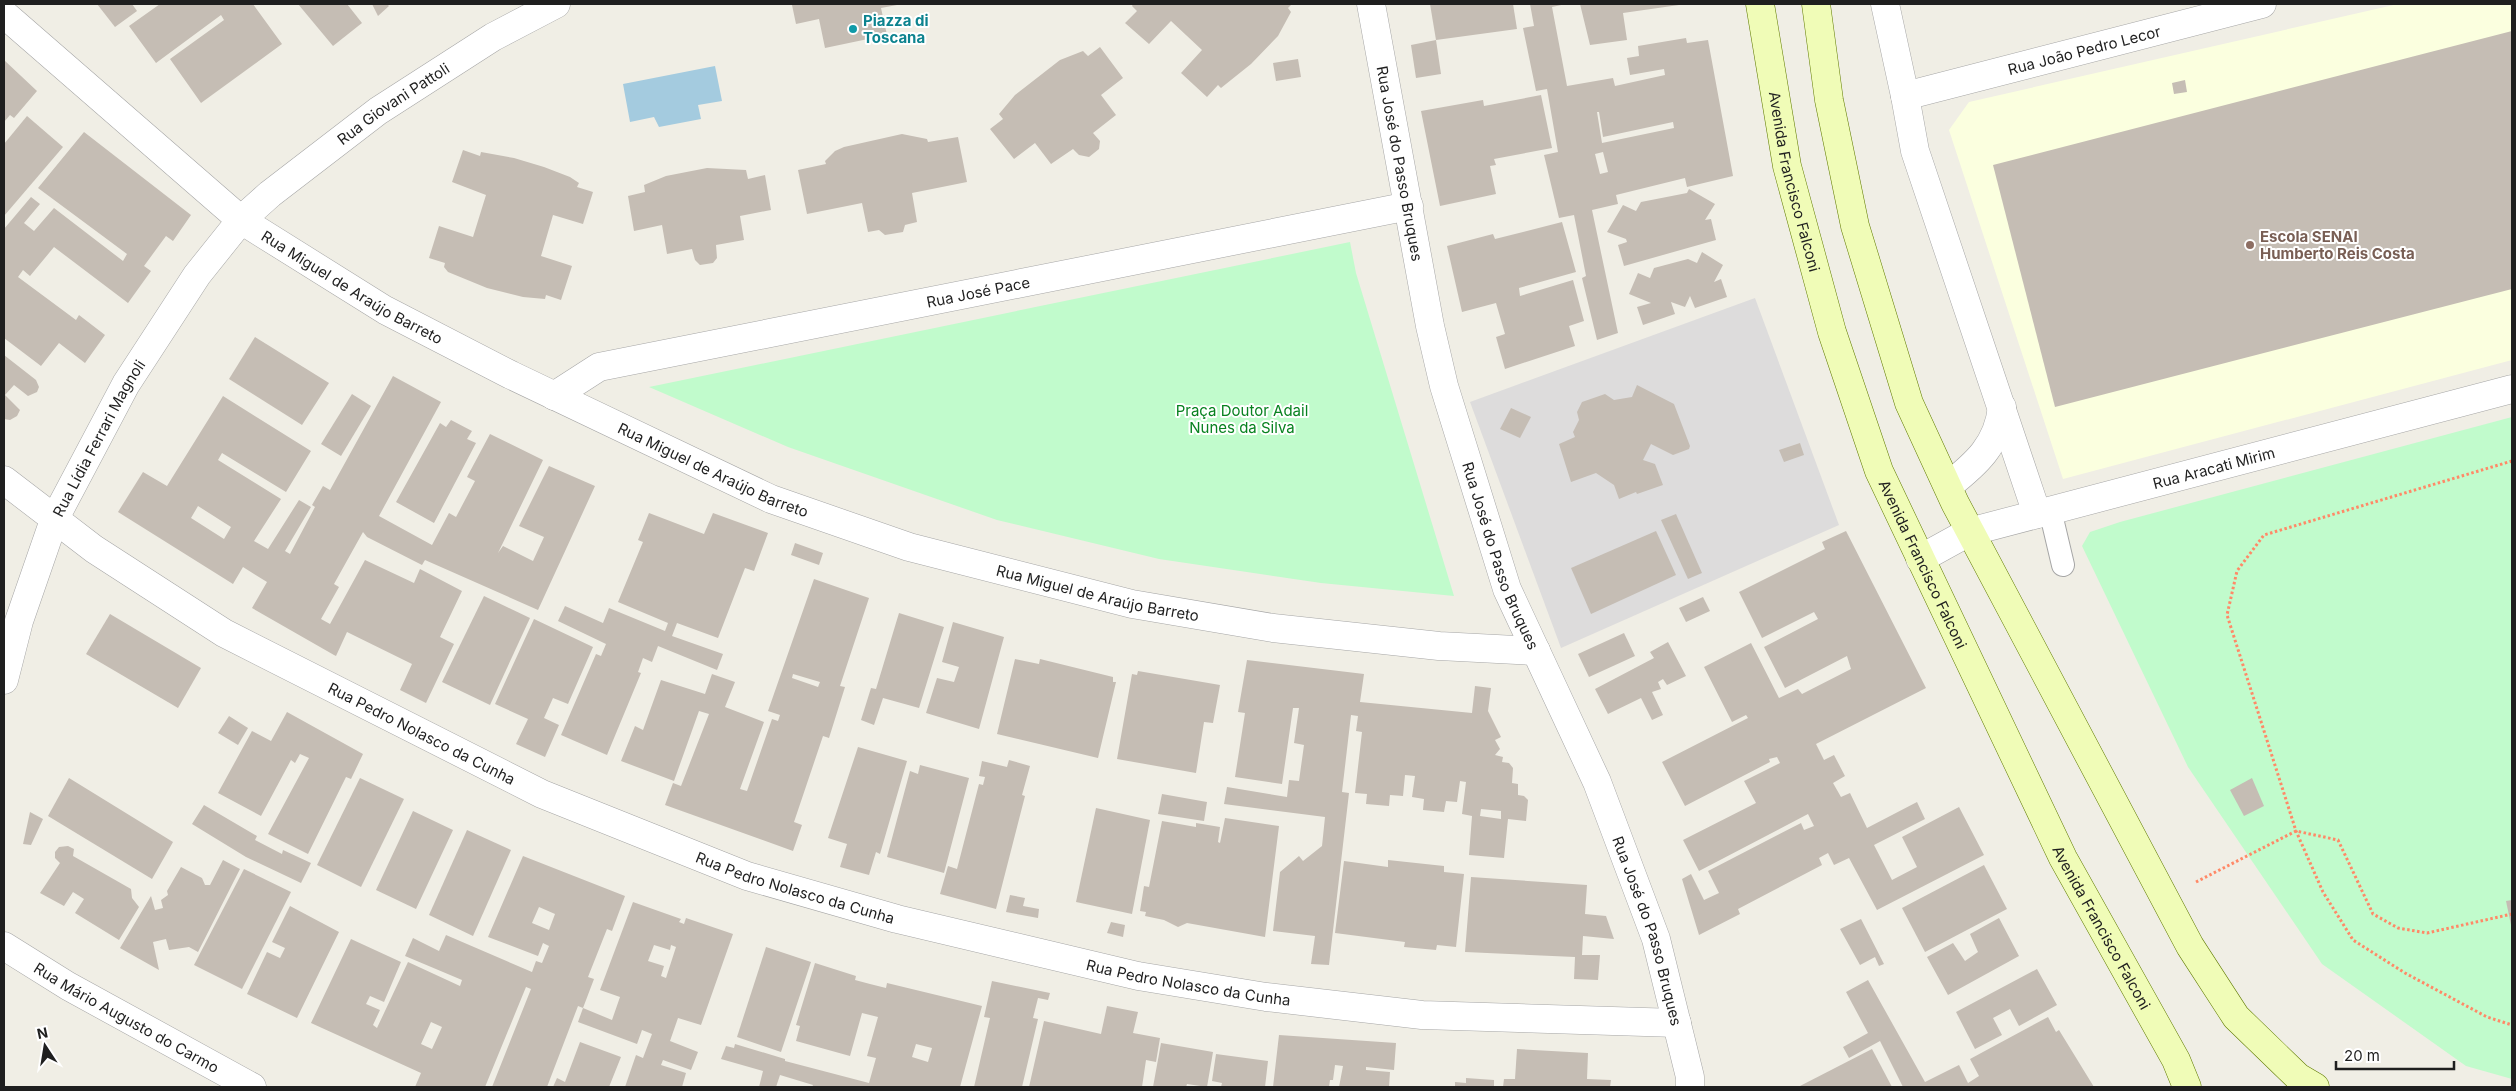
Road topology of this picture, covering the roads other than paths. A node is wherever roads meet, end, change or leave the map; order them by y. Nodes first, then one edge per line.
1 (556, 4) edge
2 (1371, 4) edge
3 (1760, 4) edge
4 (1816, 4) edge
5 (1885, 4) edge
6 (2262, 4) edge
7 (4, 14) edge
8 (1906, 96) junction
9 (1408, 206) junction
10 (241, 220) junction
11 (2512, 389) edge
12 (554, 396) junction
13 (2002, 407) junction
14 (4, 480) edge
15 (1948, 486) junction
16 (2043, 512) junction
17 (54, 520) junction
18 (1969, 532) junction
19 (1920, 559) junction
20 (2063, 565) dead end
21 (1536, 651) junction
22 (4, 680) edge
23 (4, 946) edge
24 (1677, 1022) junction
25 (252, 1087) edge
26 (1690, 1087) edge
27 (2187, 1087) edge
28 (2315, 1087) edge

1 - 10 street, Rua Giovani Pattoli
2 - 9 street, Rua José do Passo Bruques
3 - 19 main road, Avenida Francisco Falconi
4 - 15 main road
5 - 8 street
6 - 8 street, Rua João Pedro Lecor
7 - 10 street, Rua Miguel de Araújo Barreto
8 - 13 street
9 - 12 street, Rua José Pace
9 - 21 street, Rua José do Passo Bruques
10 - 12 street, Rua Miguel de Araújo Barreto
10 - 17 street, Rua Lídia Ferrari Magnoli
11 - 16 street, Rua Aracati Mirim
12 - 21 street, Rua Miguel de Araújo Barreto
13 - 15 street
13 - 16 street
14 - 17 street, Rua Pedro Nolasco da Cunha
15 - 18 main road
16 - 18 street, Rua Aracati Mirim
16 - 20 lane
17 - 22 street, Rua Lídia Ferrari Magnoli
17 - 24 street, Rua Pedro Nolasco da Cunha
18 - 19 street, Rua Aracati Mirim
18 - 28 main road
19 - 27 main road, Avenida Francisco Falconi
21 - 24 street, Rua José do Passo Bruques
23 - 25 street, Rua Mário Augusto do Carmo
24 - 26 street, Rua José do Passo Bruques

